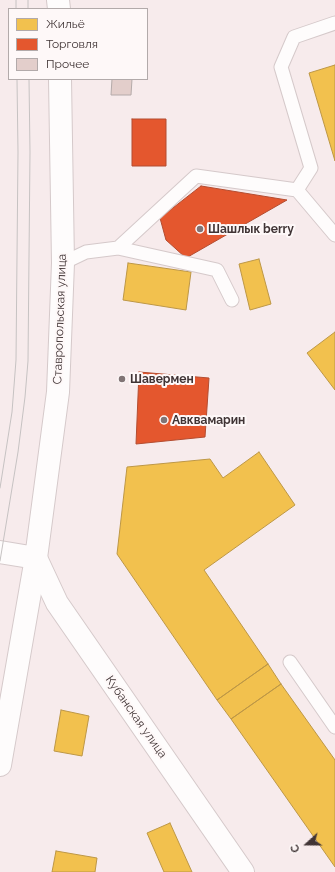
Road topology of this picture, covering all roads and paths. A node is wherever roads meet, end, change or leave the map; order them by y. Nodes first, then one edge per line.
1 (335, 23) edge
2 (60, 80) edge
3 (297, 190) junction
4 (335, 235) edge
5 (118, 248) junction
6 (63, 263) junction
7 (232, 300) dead end
8 (0, 552) edge
9 (36, 558) junction
10 (290, 662) dead end
11 (335, 727) edge
12 (0, 765) edge
13 (243, 872) edge

1 - 3 lane
2 - 6 main road, Ставропольская улица
3 - 4 lane
3 - 5 lane
5 - 6 lane
5 - 7 lane
6 - 9 main road, Ставропольская улица
8 - 9 main road
9 - 12 main road, Ставропольская улица
9 - 13 main road, Кубанская улица
10 - 11 lane

